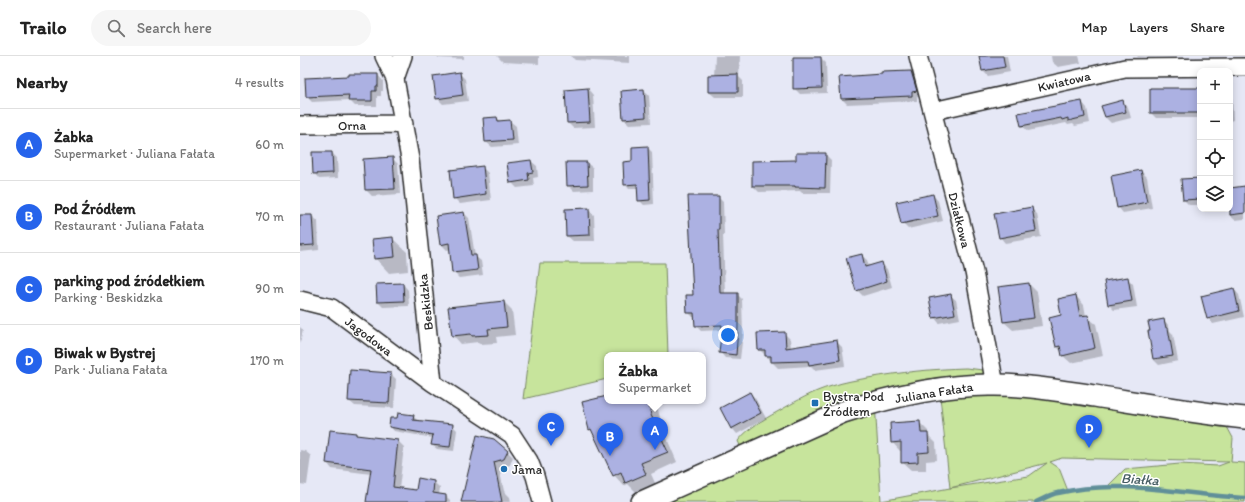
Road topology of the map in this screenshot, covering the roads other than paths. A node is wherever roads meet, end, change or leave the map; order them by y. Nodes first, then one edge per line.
1 (384, 56) edge
2 (403, 56) edge
3 (918, 56) edge
4 (1245, 67) edge
5 (395, 80) junction
6 (933, 111) junction
7 (404, 124) junction
8 (300, 125) edge
9 (300, 300) edge
10 (433, 383) junction
11 (995, 385) junction
12 (1245, 418) edge
13 (542, 502) edge
14 (642, 502) edge

1 - 5 street
2 - 5 street, Beskidzka
3 - 6 street, Działkowa
4 - 6 street, Kwiatowa
5 - 7 street, Beskidzka
6 - 11 street, Działkowa
7 - 8 street, Orna
7 - 10 street, Beskidzka
9 - 10 street, Jagodowa
10 - 13 street
11 - 12 street, Juliana Fałata
11 - 14 street, Juliana Fałata

